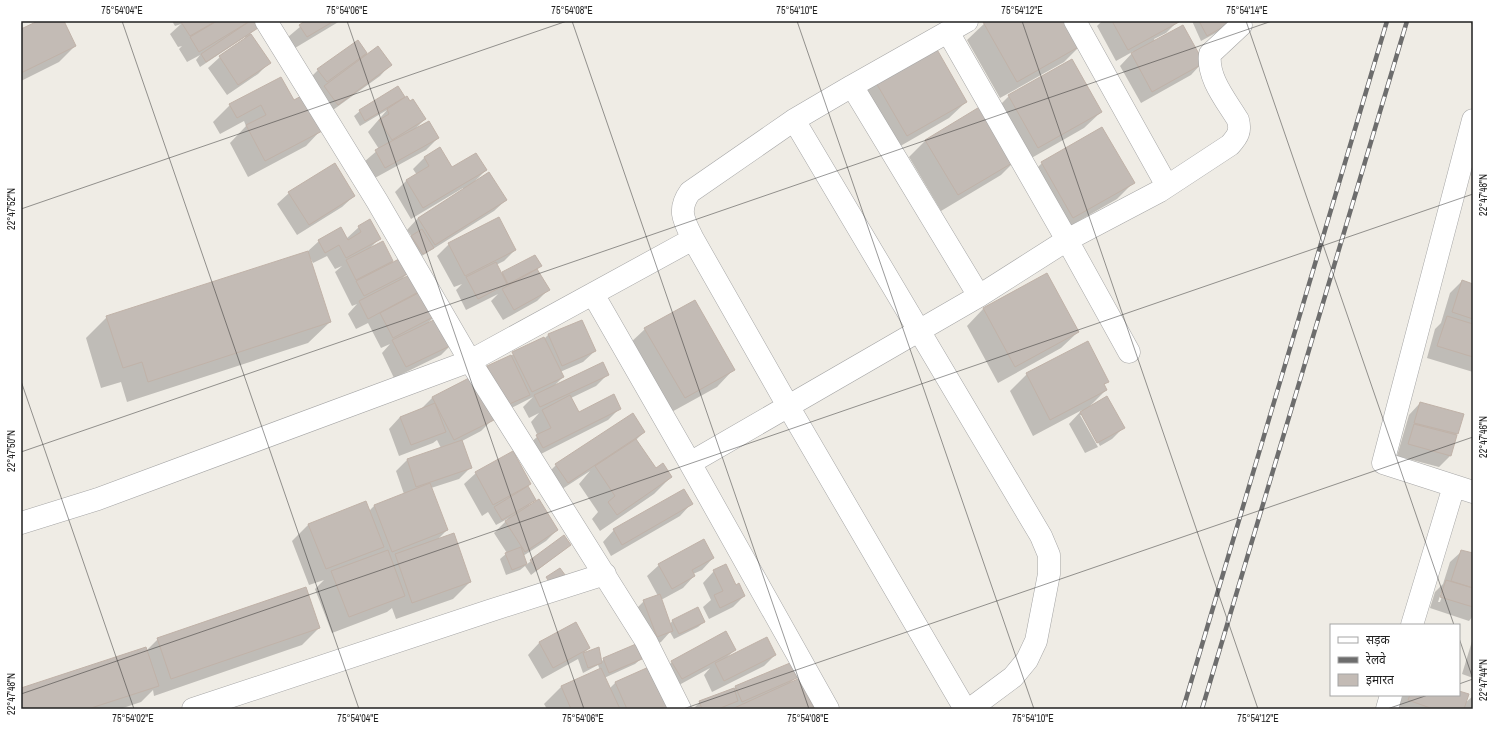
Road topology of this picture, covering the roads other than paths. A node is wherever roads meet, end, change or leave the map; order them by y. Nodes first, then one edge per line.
1 (266, 21) edge
2 (967, 21) edge
3 (1075, 21) edge
4 (1241, 25) dead end
5 (948, 32) junction
6 (852, 86) junction
7 (794, 120) junction
8 (1473, 120) edge
9 (1465, 183) edge
10 (1167, 186) junction
11 (692, 239) junction
12 (1067, 240) junction
13 (593, 294) junction
14 (978, 296) junction
15 (920, 331) junction
16 (1128, 352) dead end
17 (470, 361) junction
18 (788, 406) junction
19 (690, 463) junction
20 (1464, 489) edge
21 (21, 522) edge
22 (605, 574) junction
23 (1412, 624) edge
24 (1392, 696) edge
25 (193, 709) edge
26 (680, 709) edge
27 (828, 709) edge
28 (965, 709) edge
29 (970, 709) edge
30 (1387, 709) edge

1 - 17 street
2 - 5 street
3 - 10 street
4 - 10 street
5 - 6 street
5 - 12 street
6 - 7 street
6 - 14 street
7 - 11 street
7 - 15 street
8 - 9 street
9 - 20 street
10 - 12 street
11 - 13 street
11 - 18 street
12 - 14 street
12 - 16 street
13 - 17 street
13 - 19 street
14 - 15 street
15 - 18 street
15 - 29 street
17 - 21 street
17 - 22 street
18 - 19 street
18 - 28 street
19 - 27 street
20 - 23 street
22 - 25 street
22 - 26 street
24 - 30 street

